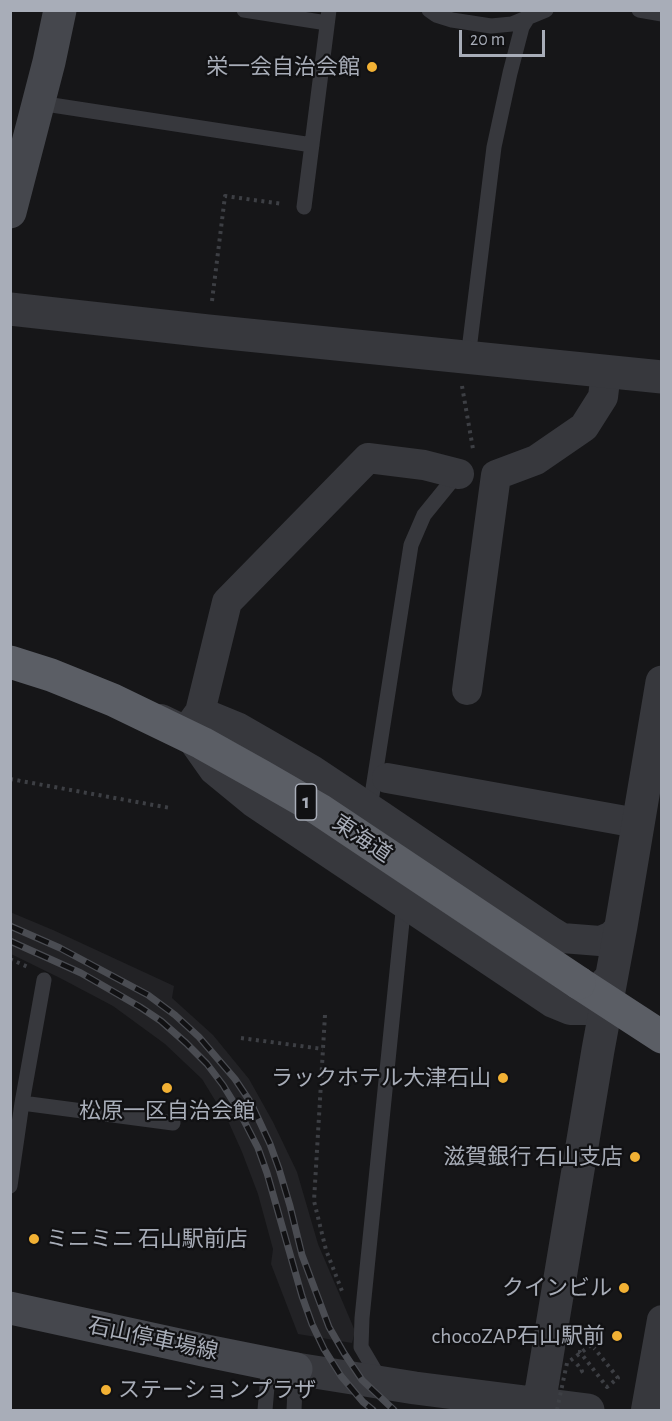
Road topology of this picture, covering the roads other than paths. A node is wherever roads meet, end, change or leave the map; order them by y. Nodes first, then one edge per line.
1 (60, 10) edge
2 (244, 10) edge
3 (429, 10) edge
4 (546, 10) edge
5 (639, 10) edge
6 (662, 14) edge
7 (328, 17) edge
8 (527, 19) junction
9 (39, 103) junction
10 (312, 145) junction
11 (304, 207) road end
12 (10, 212) edge
13 (10, 309) edge
14 (468, 358) junction
15 (606, 372) junction
16 (662, 377) edge
17 (463, 473) joint
18 (10, 661) edge
19 (662, 682) edge
20 (467, 690) dead end
21 (193, 721) junction
22 (387, 778) dead end
23 (370, 808) junction
24 (637, 824) junction
25 (404, 903) junction
26 (621, 926) junction
27 (562, 938) junction
28 (44, 980) dead end
29 (607, 1002) junction
30 (662, 1037) edge
31 (22, 1103) junction
32 (173, 1123) dead end
33 (13, 1144) edge
34 (10, 1186) edge
35 (10, 1308) edge
36 (662, 1320) edge
37 (282, 1366) junction
38 (382, 1383) junction
39 (548, 1407) edge
40 (265, 1410) edge
41 (294, 1410) edge
42 (588, 1410) edge
43 (646, 1410) edge

1 - 9 main road
2 - 7 lane
3 - 8 lane
4 - 8 lane
5 - 6 lane
7 - 10 lane
8 - 14 lane
9 - 10 lane
9 - 12 main road
10 - 11 lane
13 - 14 street
14 - 15 street
15 - 16 street
15 - 20 street
17 - 21 street
17 - 23 lane
18 - 21 street
18 - 29 highway, 東海道 / 1, bridge
19 - 24 street
21 - 23 street
21 - 25 street
22 - 24 street
23 - 27 street
24 - 26 street
25 - 29 street
25 - 38 lane
26 - 27 street
26 - 29 street
27 - 29 street
28 - 31 lane
29 - 30 highway, 東海道 / 1
29 - 39 street
31 - 32 lane
31 - 33 lane
33 - 34 lane
35 - 37 main road, 石山停車場線
36 - 43 street
37 - 38 street
37 - 40 lane
37 - 41 lane
38 - 39 street
39 - 42 street

